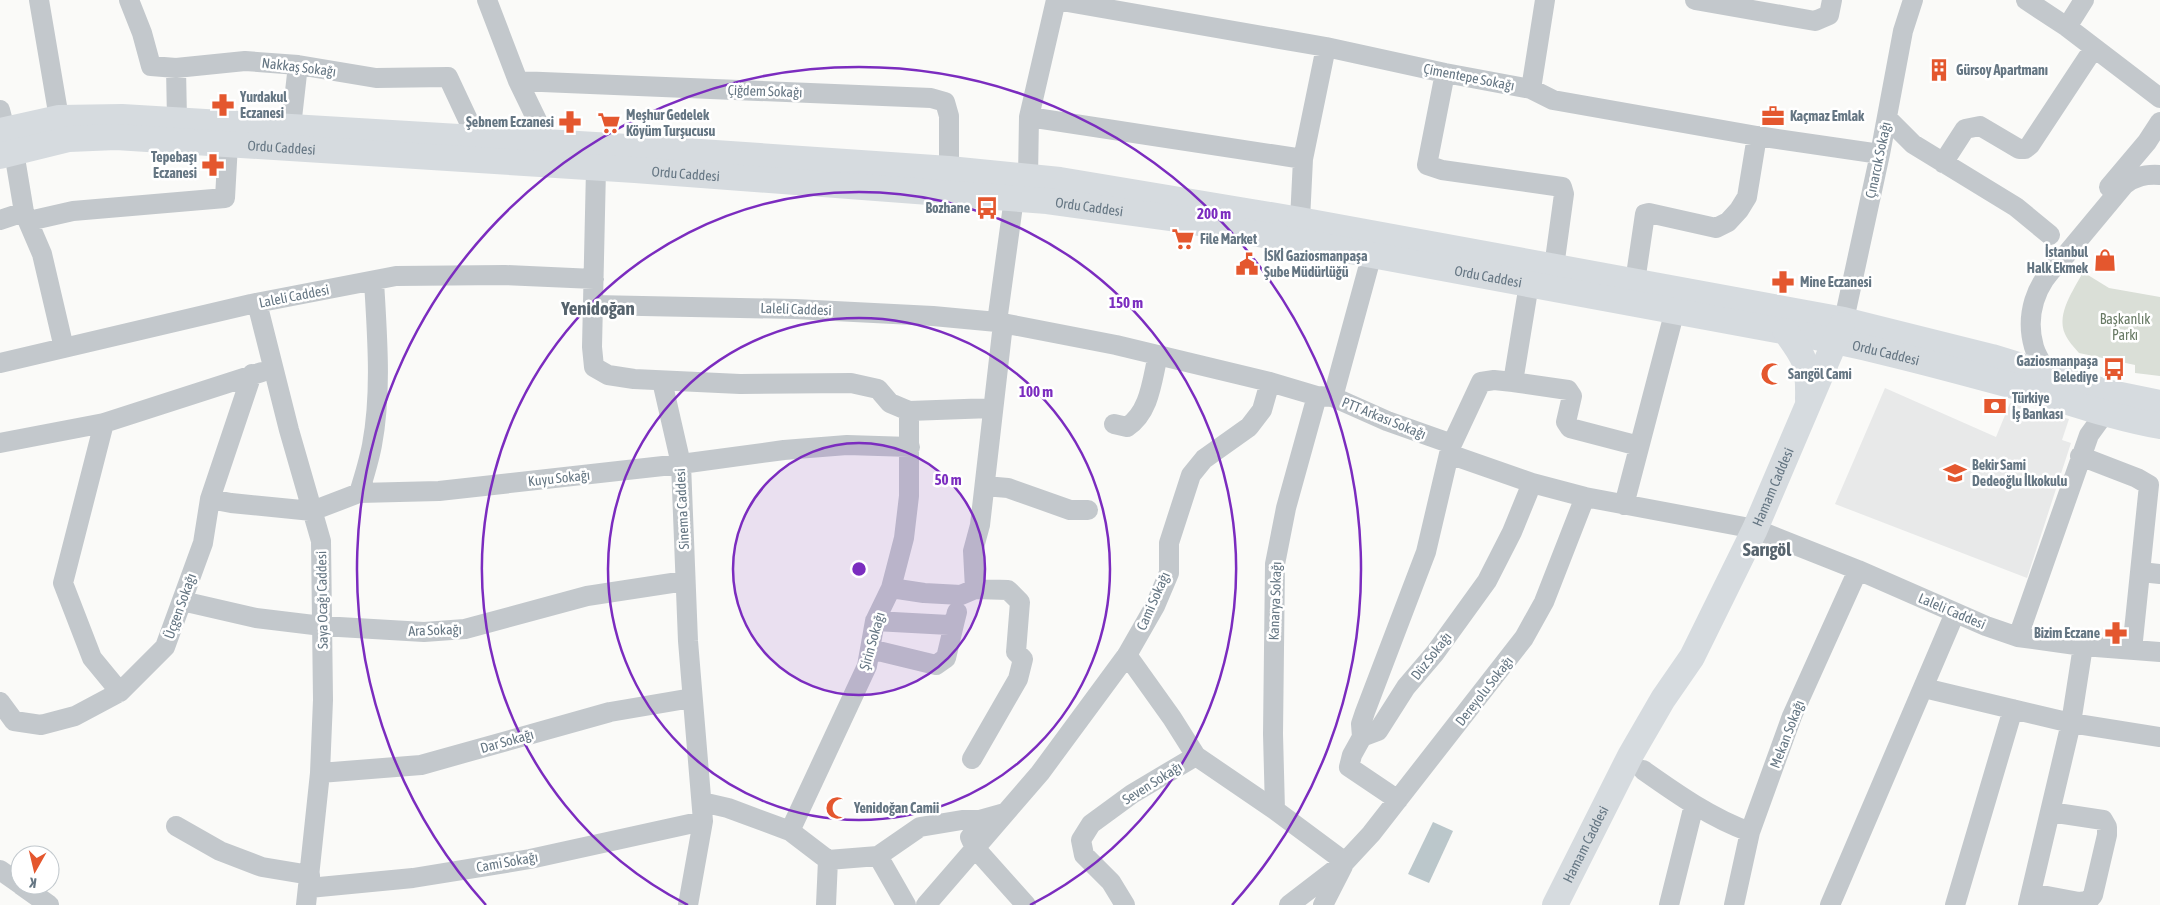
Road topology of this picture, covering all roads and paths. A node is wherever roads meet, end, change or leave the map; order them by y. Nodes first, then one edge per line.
1 (39, 0) edge
2 (129, 0) edge
3 (487, 0) edge
4 (1056, 0) edge
5 (1545, 0) edge
6 (1695, 0) edge
7 (1832, 0) edge
8 (1912, 0) edge
9 (2026, 0) edge
10 (2084, 0) edge
11 (2067, 27) junction
12 (1326, 47) junction
13 (2094, 48) junction
14 (298, 65) junction
15 (176, 68) junction
16 (1445, 73) junction
17 (518, 82) junction
18 (1531, 89) junction
19 (2160, 98) edge
20 (1030, 116) junction
21 (59, 118) junction
22 (1887, 118) junction
23 (2160, 122) edge
24 (292, 127) junction
25 (189, 128) junction
26 (4, 136) edge
27 (1757, 136) junction
28 (477, 139) junction
29 (2154, 140) edge
30 (548, 143) junction
31 (228, 144) junction
32 (1913, 144) junction
33 (612, 146) junction
34 (1880, 154) junction
35 (1303, 159) junction
36 (1943, 163) junction
37 (596, 169) junction
38 (949, 169) junction
39 (2154, 175) edge
40 (1020, 188) junction
41 (26, 217) junction
42 (0, 220) edge
43 (1300, 220) junction
44 (2050, 235) junction
45 (1372, 254) junction
46 (1554, 267) junction
47 (2048, 272) junction
48 (594, 279) junction
49 (374, 281) junction
50 (1635, 282) junction
51 (1529, 284) junction
52 (257, 303) junction
53 (594, 306) junction
54 (1675, 310) junction
55 (1000, 323) junction
56 (1840, 330) junction
57 (1785, 331) junction
58 (64, 348) junction
59 (1158, 355) junction
60 (0, 363) edge
61 (273, 369) junction
62 (252, 374) junction
63 (2049, 376) junction
64 (662, 381) junction
65 (1270, 382) junction
66 (1513, 382) junction
67 (1325, 397) junction
68 (1808, 403) junction
69 (2160, 403) edge
70 (992, 408) junction
71 (909, 410) junction
72 (2110, 415) junction
73 (104, 423) junction
74 (1114, 424) dead end
75 (2160, 426) edge
76 (0, 443) edge
77 (1639, 446) junction
78 (910, 447) junction
79 (1451, 449) junction
80 (2080, 456) junction
81 (681, 464) junction
82 (1532, 483) junction
83 (985, 486) junction
84 (359, 493) junction
85 (1585, 497) junction
86 (210, 499) junction
87 (1624, 505) junction
88 (312, 510) junction
89 (1088, 510) dead end
90 (1755, 529) junction
91 (1858, 570) junction
92 (2150, 573) edge
93 (685, 581) junction
94 (891, 588) junction
95 (968, 592) junction
96 (182, 601) junction
97 (1955, 613) junction
98 (955, 620) junction
99 (875, 621) junction
100 (322, 626) junction
101 (2018, 637) junction
102 (2083, 646) junction
103 (870, 649) junction
104 (2132, 650) junction
105 (2160, 652) edge
106 (1127, 655) junction
107 (1692, 657) junction
108 (1924, 688) junction
109 (120, 692) junction
110 (692, 698) junction
111 (0, 702) edge
112 (2013, 709) junction
113 (2071, 723) junction
114 (1362, 737) junction
115 (2160, 737) edge
116 (1196, 756) junction
117 (972, 759) dead end
118 (1643, 770) junction
119 (320, 773) junction
120 (1398, 800) junction
121 (1694, 805) junction
122 (1275, 810) junction
123 (703, 811) junction
124 (2050, 812) junction
125 (1005, 813) junction
126 (962, 820) junction
127 (176, 826) dead end
128 (790, 831) junction
129 (1750, 832) junction
130 (975, 848) junction
131 (878, 856) junction
132 (828, 860) junction
133 (1345, 862) junction
134 (308, 889) edge
135 (34, 895) edge
136 (2030, 899) edge
137 (49, 905) edge
138 (688, 905) edge
139 (826, 905) edge
140 (906, 905) edge
141 (926, 905) edge
142 (1026, 905) edge
143 (1125, 905) edge
144 (1289, 905) edge
145 (1323, 905) edge
146 (1555, 905) edge
147 (1574, 905) edge
148 (1669, 905) edge
149 (1734, 905) edge
150 (1830, 905) edge
151 (1955, 905) edge

1 - 21 street
2 - 15 street, Nakkaş Sokağı
3 - 17 street
4 - 12 street, Çimentepe Sokağı
4 - 20 street
5 - 18 street
6 - 7 street
8 - 22 street, Çınarcık Sokağı
9 - 11 street
10 - 11 street
11 - 13 street
12 - 16 street, Çimentepe Sokağı
12 - 35 street
13 - 19 street
13 - 36 street
14 - 15 street, Nakkaş Sokağı
14 - 24 street
14 - 28 street, Nakkaş Sokağı
15 - 25 street
16 - 18 street, Çimentepe Sokağı
16 - 46 street
17 - 30 street
17 - 38 street, Çiğdem Sokağı
18 - 27 street, Çimentepe Sokağı
20 - 35 street
20 - 40 street
21 - 25 main road, Ordu Caddesi
21 - 26 main road, Ordu Caddesi
22 - 32 street
22 - 34 street, Çınarcık Sokağı
23 - 29 street
24 - 25 main road, Ordu Caddesi
24 - 28 main road, Ordu Caddesi
25 - 26 main road, Ordu Caddesi
25 - 31 main road, Ordu Caddesi
26 - 41 street
27 - 34 street, Çimentepe Sokağı
27 - 50 street
28 - 30 main road, Ordu Caddesi
29 - 39 street
29 - 44 street
30 - 33 main road, Ordu Caddesi
31 - 37 main road, Ordu Caddesi
31 - 41 street
32 - 34 street
32 - 36 street
33 - 37 main road
33 - 38 main road, Ordu Caddesi
34 - 56 street, Çınarcık Sokağı
35 - 43 street
36 - 44 street
37 - 40 main road, Ordu Caddesi
37 - 48 street
38 - 40 main road, Ordu Caddesi
39 - 47 street
40 - 43 main road, Ordu Caddesi
40 - 45 main road, Ordu Caddesi
40 - 55 street
41 - 42 street
41 - 58 street
43 - 46 main road, Ordu Caddesi
44 - 47 street
45 - 51 main road, Ordu Caddesi
45 - 67 street, Kanarya Sokağı
46 - 50 main road, Ordu Caddesi
47 - 63 street
48 - 49 street, Laleli Caddesi
48 - 53 street
49 - 52 street, Laleli Caddesi
49 - 84 street
50 - 56 main road, Ordu Caddesi
51 - 54 main road, Ordu Caddesi
51 - 66 street
52 - 58 street, Laleli Caddesi
52 - 61 street, Saya Ocağı Caddesi
53 - 55 street, Laleli Caddesi
53 - 64 street
54 - 57 main road, Ordu Caddesi
54 - 77 street
55 - 59 street, PTT Arkası Sokağı
55 - 70 street
56 - 57 main road, Ordu Caddesi
56 - 63 main road, Ordu Caddesi
56 - 68 main road, Hamam Caddesi
56 - 72 main road, Ordu Caddesi
57 - 68 main road
58 - 60 street, Laleli Caddesi
59 - 65 street, PTT Arkası Sokağı
59 - 74 street
61 - 62 street
61 - 88 street, Saya Ocağı Caddesi
62 - 73 street
62 - 86 street, Üçgen Sokağı
63 - 69 main road, Ordu Caddesi
64 - 71 street
64 - 81 street, Sinema Caddesi
65 - 67 street, PTT Arkası Sokağı
65 - 106 street, Cami Sokağı
66 - 77 street
66 - 79 street
67 - 79 street, PTT Arkası Sokağı
67 - 122 street, Kanarya Sokağı
68 - 90 main road, Hamam Caddesi
70 - 71 street
70 - 83 street
71 - 78 street, Şirin Sokağı
72 - 75 main road, Ordu Caddesi
72 - 80 street
73 - 76 street
73 - 109 street
77 - 87 street
78 - 81 street, Kuyu Sokağı
78 - 94 street, Şirin Sokağı
79 - 82 street, PTT Arkası Sokağı
79 - 114 street
80 - 92 street
80 - 101 street
81 - 84 street, Kuyu Sokağı
81 - 93 street, Sinema Caddesi
82 - 85 street, PTT Arkası Sokağı
82 - 114 street, Düz Sokağı
83 - 89 street
83 - 95 street
84 - 88 street, Kuyu Sokağı
85 - 87 street, PTT Arkası Sokağı
85 - 120 street, Dereyolu Sokağı
86 - 88 street, Kuyu Sokağı
86 - 96 street, Üçgen Sokağı
87 - 90 street, PTT Arkası Sokağı
88 - 100 street, Saya Ocağı Caddesi
90 - 91 street, Laleli Caddesi
90 - 107 main road, Hamam Caddesi
91 - 97 street, Laleli Caddesi
91 - 129 street, Mekan Sokağı
92 - 104 street
93 - 100 street, Ara Sokağı
93 - 110 street, Sinema Caddesi
94 - 95 street
94 - 99 street, Şirin Sokağı
95 - 98 street
95 - 117 street
96 - 100 street, Ara Sokağı
96 - 109 street, Üçgen Sokağı
97 - 101 street, Laleli Caddesi
97 - 108 street
98 - 99 street
98 - 103 street
99 - 103 street, Şirin Sokağı
100 - 119 street, Saya Ocağı Caddesi
101 - 102 street, Laleli Caddesi
102 - 104 street, Laleli Caddesi
102 - 113 street
103 - 128 street, Şirin Sokağı
104 - 105 street, Laleli Caddesi
106 - 116 street, Seven Sokağı
106 - 125 street, Cami Sokağı
107 - 118 main road, Hamam Caddesi
107 - 146 main road, Hamam Caddesi
108 - 112 street
108 - 150 street
109 - 111 street, Üçgen Sokağı
110 - 119 street, Dar Sokağı
110 - 123 street, Sinema Caddesi
112 - 113 street
112 - 151 street
113 - 115 street
113 - 124 street
114 - 120 street
116 - 122 street
116 - 143 street, Seven Sokağı
118 - 121 street
118 - 147 main road, Hamam Caddesi
119 - 134 street, Saya Ocağı Caddesi
120 - 133 street, Dereyolu Sokağı
121 - 129 street
121 - 148 street
122 - 133 street
123 - 128 street, Cami Sokağı
123 - 134 street, Cami Sokağı
123 - 138 street, Sinema Caddesi
124 - 136 street
124 - 136 street
125 - 126 street
125 - 130 street, Cami Sokağı
126 - 130 street
126 - 131 street
127 - 134 street, Cami Sokağı
128 - 132 street, Cami Sokağı
129 - 149 street, Mekan Sokağı
130 - 141 street, Cami Sokağı
130 - 142 street
131 - 132 street
131 - 140 street
132 - 139 street
133 - 144 street
133 - 145 street
135 - 137 street

